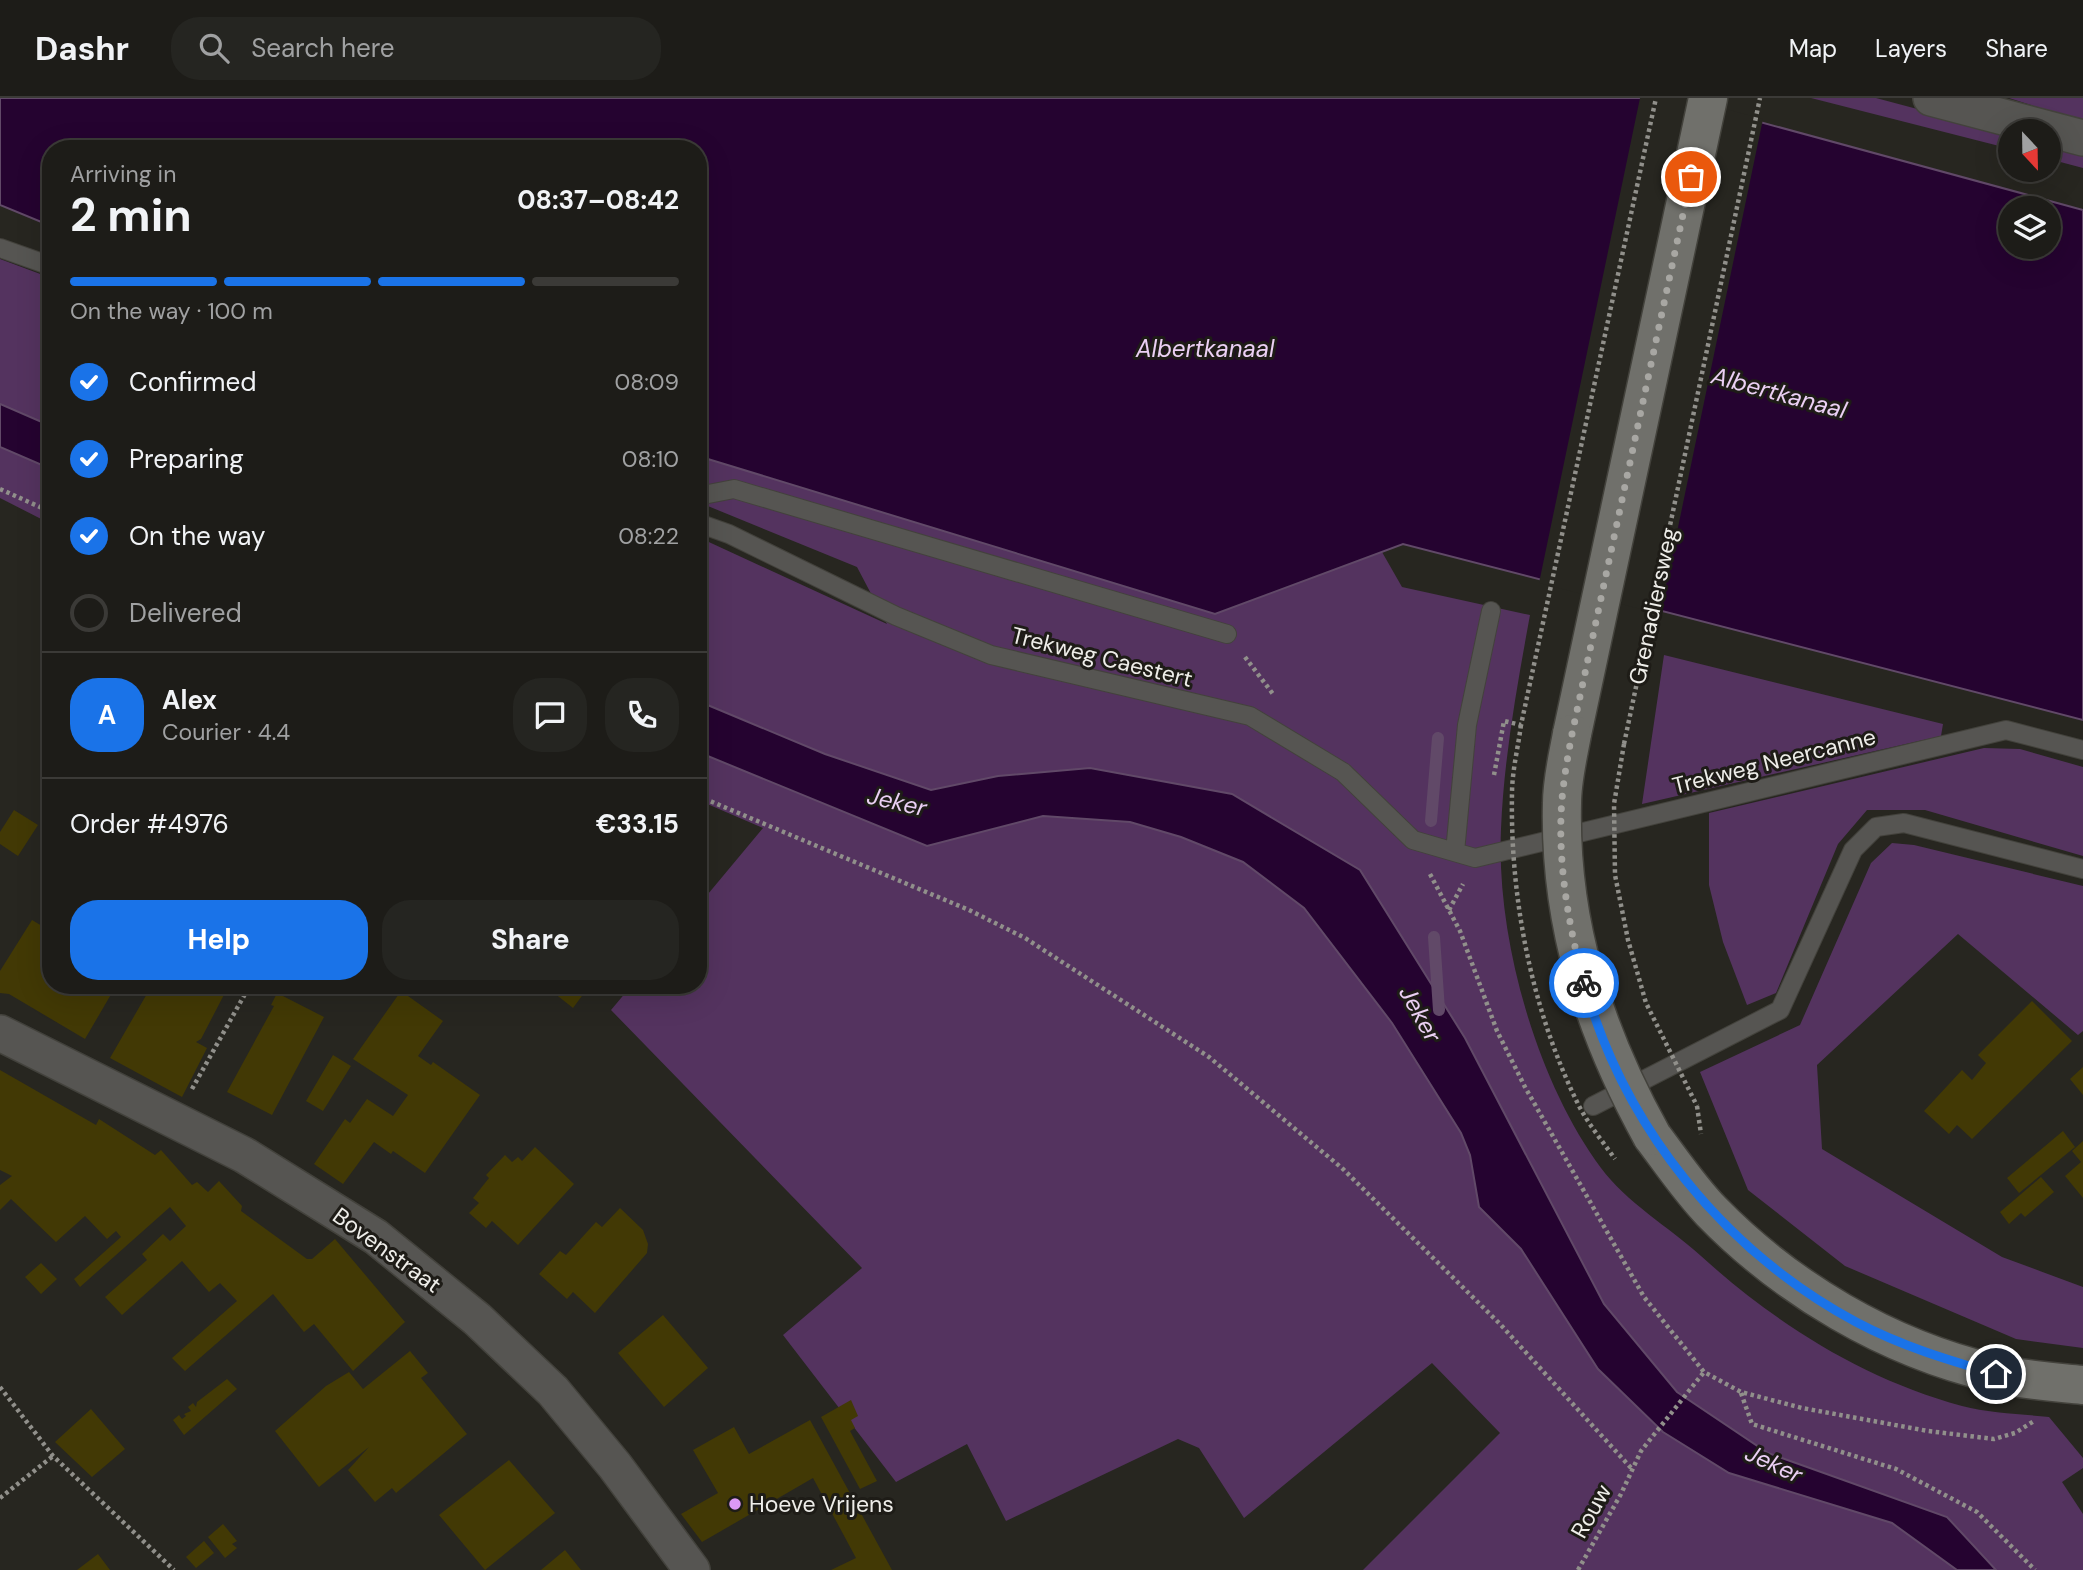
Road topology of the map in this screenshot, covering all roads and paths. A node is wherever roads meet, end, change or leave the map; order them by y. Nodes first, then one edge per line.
1 (1656, 98) edge
2 (1708, 98) edge
3 (1760, 98) edge
4 (1931, 98) edge
5 (1996, 107) edge
6 (2083, 138) edge
7 (0, 248) edge
8 (42, 263) edge
9 (0, 489) edge
10 (707, 494) edge
11 (42, 508) edge
12 (707, 526) edge
13 (1491, 611) dead end
14 (1227, 634) dead end
15 (1504, 721) dead end
16 (2083, 750) edge
17 (707, 800) edge
18 (1455, 852) junction
19 (1475, 858) joint
20 (2083, 869) edge
21 (1449, 911) dead end
22 (245, 994) edge
23 (0, 1033) edge
24 (1593, 1106) dead end
25 (1697, 1106) dead end
26 (175, 1120) junction
27 (1704, 1372) junction
28 (2083, 1385) edge
29 (0, 1387) edge
30 (1741, 1392) junction
31 (2038, 1419) dead end
32 (52, 1456) junction
33 (1632, 1469) junction
34 (0, 1497) edge
35 (174, 1570) edge
36 (692, 1570) edge
37 (1578, 1570) edge
38 (2035, 1570) edge

1 - 15 path
2 - 28 main road, bridge
3 - 25 path, Grenadiersweg, bridge
4 - 5 street
5 - 6 street
7 - 8 lane
9 - 11 path
10 - 14 lane
12 - 18 lane, Trekweg Caestert
13 - 18 lane
16 - 19 lane, Trekweg Neercanne
17 - 33 path
18 - 19 lane, Trekweg Caestert
20 - 24 lane
21 - 27 path
22 - 26 path
23 - 26 street, Bovenstraat
26 - 36 street, Bovenstraat
27 - 30 path
27 - 33 path, Rouw
29 - 32 path
30 - 31 path
30 - 38 path
32 - 34 path
32 - 35 path
33 - 37 path, Rouw

